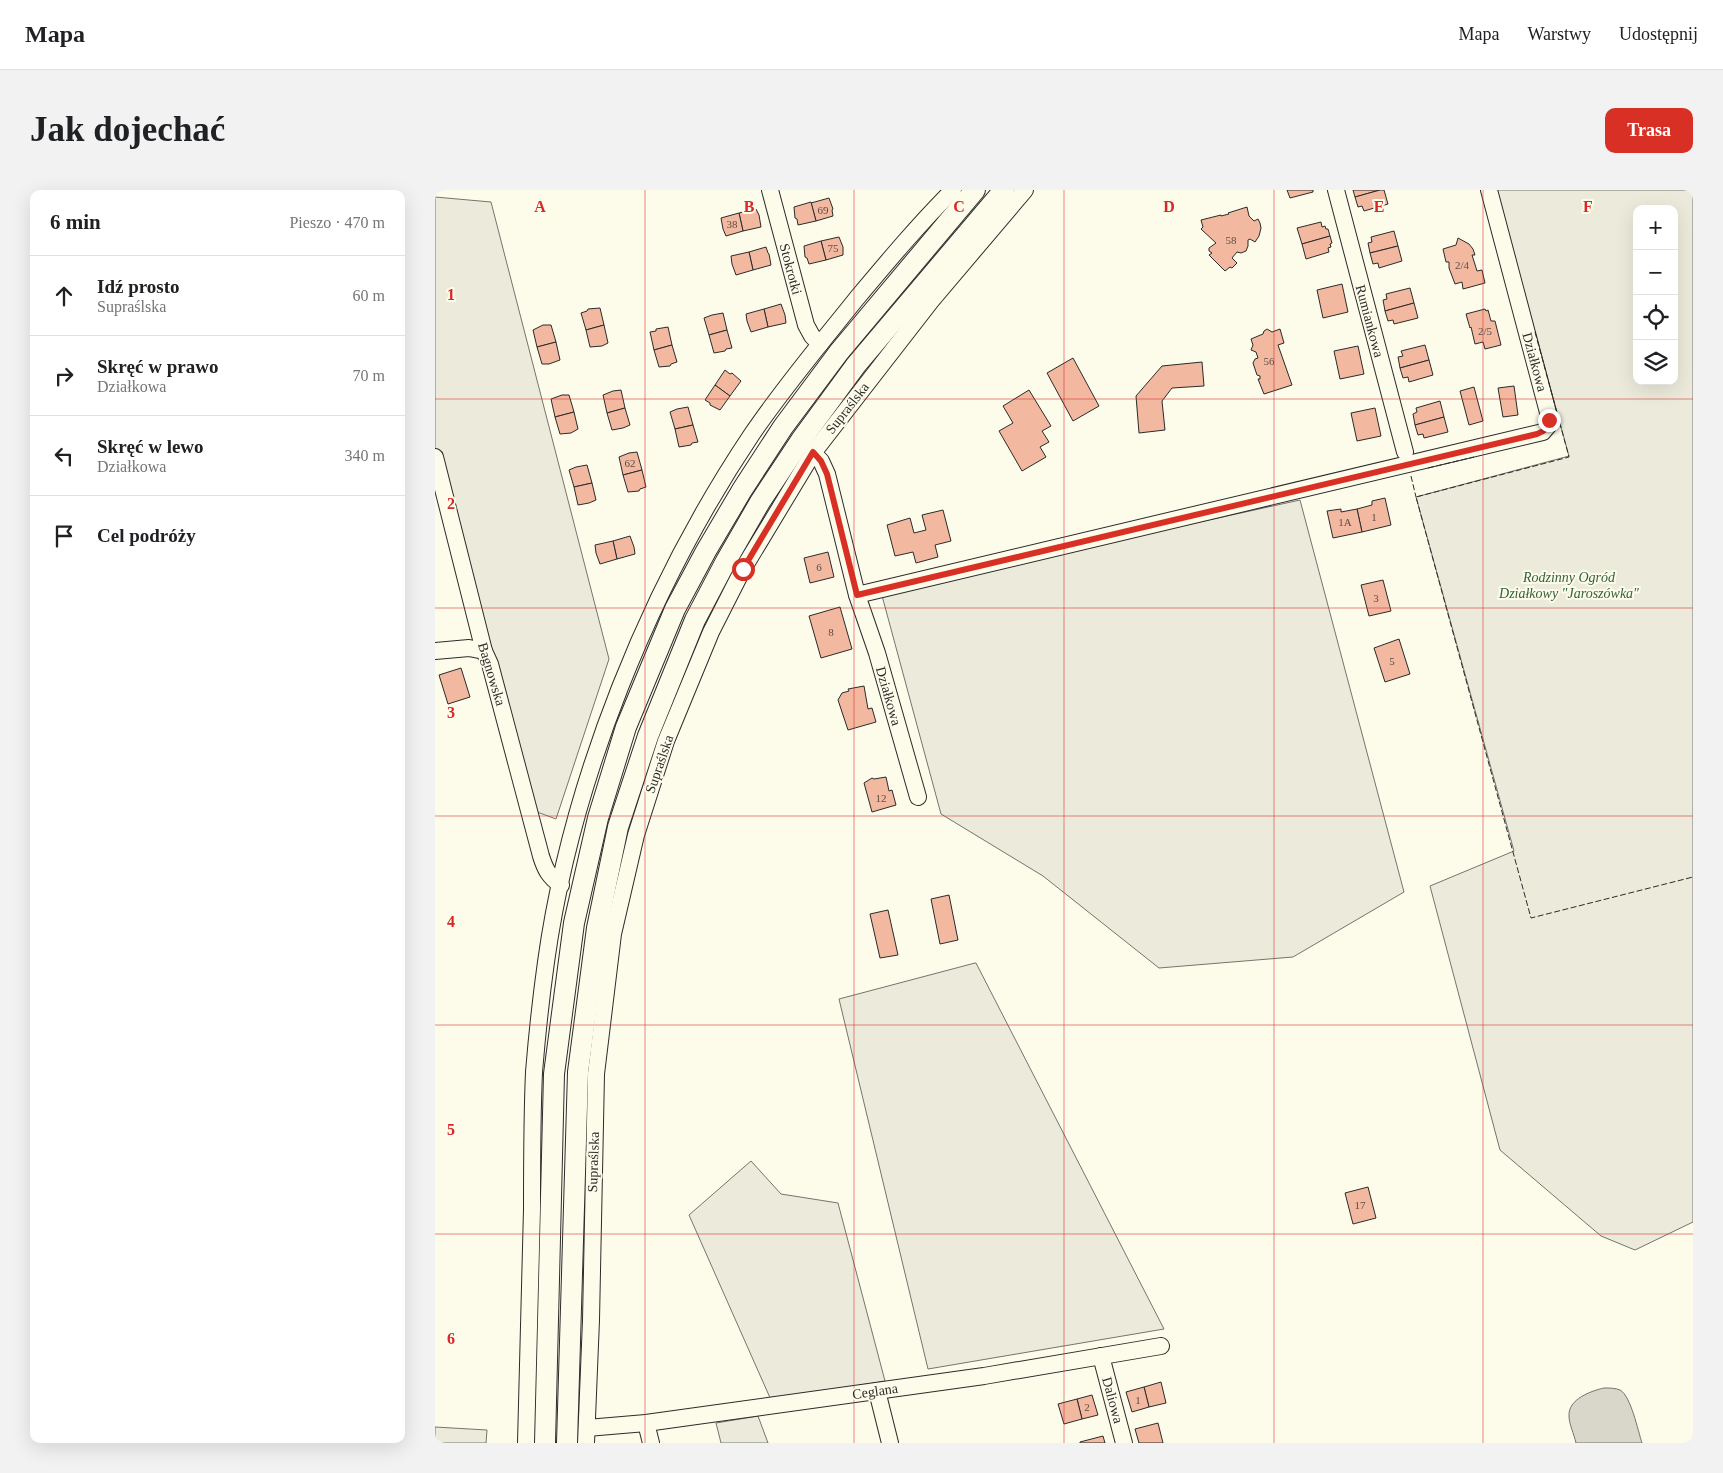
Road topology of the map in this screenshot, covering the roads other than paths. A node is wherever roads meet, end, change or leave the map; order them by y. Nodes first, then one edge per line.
1 (770, 190) edge
2 (953, 190) edge
3 (975, 190) edge
4 (1004, 190) edge
5 (1025, 190) edge
6 (1335, 190) edge
7 (1489, 190) edge
8 (820, 344) junction
9 (813, 452) junction
10 (1405, 452) dead end
11 (435, 457) edge
12 (857, 595) junction
13 (435, 651) edge
14 (484, 651) junction
15 (918, 797) dead end
16 (561, 884) junction
17 (1161, 1346) dead end
18 (1101, 1356) junction
19 (877, 1391) junction
20 (645, 1423) junction
21 (587, 1436) edge
22 (526, 1443) edge
23 (545, 1443) edge
24 (567, 1443) edge
25 (651, 1443) edge
26 (890, 1443) edge
27 (1124, 1443) edge

1 - 8 street, Stokrotki
2 - 8 street
3 - 23 main road
4 - 24 main road
5 - 9 street, Supraślska
6 - 10 street, Rumiankowa
7 - 12 street, Działkowa
8 - 16 street
9 - 12 street, Działkowa
9 - 21 street, Supraślska
11 - 14 street, Bagnowska
12 - 15 street, Działkowa
13 - 14 street
14 - 16 street, Bagnowska
16 - 22 street
17 - 18 street, Ceglana
18 - 19 street, Ceglana
18 - 27 street, Daliowa
19 - 20 street, Ceglana
19 - 26 street
20 - 21 street, Ceglana
20 - 25 street

